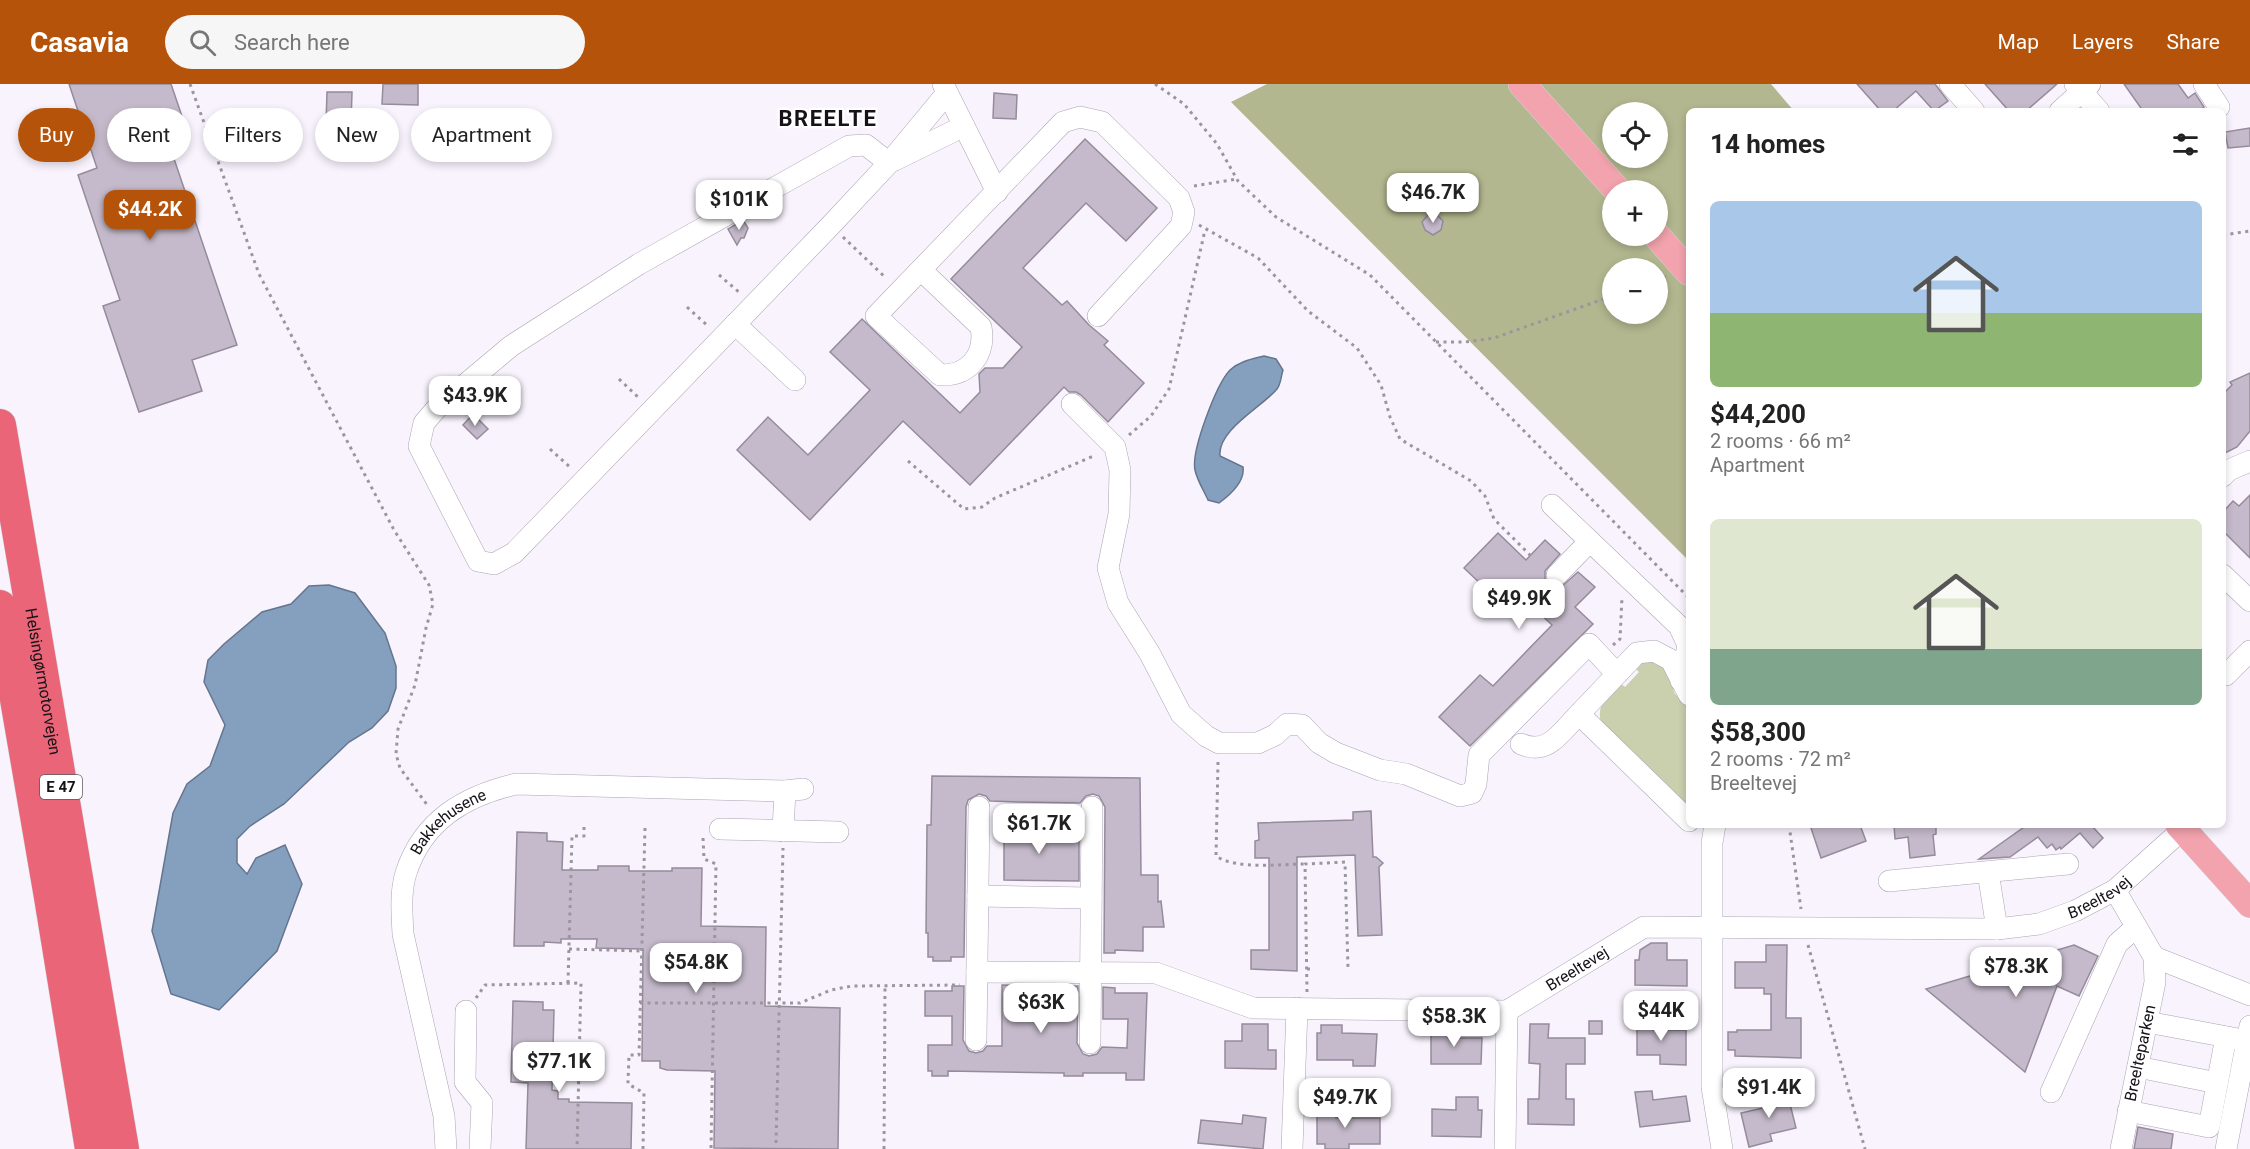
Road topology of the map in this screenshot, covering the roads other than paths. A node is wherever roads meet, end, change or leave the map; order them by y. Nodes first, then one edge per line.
1 (1522, 84) edge
2 (2204, 84) edge
3 (1950, 85) edge
4 (2082, 86) edge
5 (945, 88) edge
6 (2219, 107) dead end
7 (1971, 108) edge
8 (2063, 108) edge
9 (2097, 108) edge
10 (964, 126) junction
11 (889, 163) junction
12 (1608, 180) edge
13 (997, 192) junction
14 (1666, 246) edge
15 (1686, 269) edge
16 (921, 270) junction
17 (1098, 316) dead end
18 (728, 331) junction
19 (795, 380) dead end
20 (1072, 404) dead end
21 (0, 424) edge
22 (2250, 461) edge
23 (2226, 473) edge
24 (1552, 505) dead end
25 (1590, 541) junction
26 (1557, 575) dead end
27 (2226, 578) edge
28 (2250, 601) edge
29 (0, 606) edge
30 (1686, 641) edge
31 (2250, 651) edge
32 (1617, 674) junction
33 (2226, 675) dead end
34 (1685, 688) edge
35 (1579, 714) junction
36 (1521, 744) dead end
37 (979, 807) dead end
38 (1092, 807) dead end
39 (1686, 818) edge
40 (2180, 828) edge
41 (2182, 828) edge
42 (783, 831) junction
43 (838, 832) dead end
44 (712, 834) road end
45 (1713, 834) edge
46 (2068, 864) dead end
47 (1988, 872) junction
48 (1889, 881) dead end
49 (2115, 890) junction
50 (978, 896) junction
51 (1092, 898) junction
52 (2250, 904) edge
53 (2136, 927) junction
54 (1711, 928) junction
55 (1997, 929) junction
56 (2154, 957) junction
57 (1091, 974) junction
58 (977, 979) junction
59 (2250, 995) edge
60 (1302, 1008) junction
61 (466, 1011) road end
62 (1507, 1011) junction
63 (2147, 1022) junction
64 (2249, 1034) edge
65 (2226, 1037) junction
66 (976, 1040) dead end
67 (1090, 1043) dead end
68 (2138, 1067) junction
69 (2217, 1083) junction
70 (2051, 1092) dead end
71 (2128, 1111) junction
72 (91, 1149) edge
73 (123, 1149) edge
74 (446, 1149) edge
75 (480, 1149) edge
76 (1292, 1149) edge
77 (1505, 1149) edge
78 (1722, 1149) edge
79 (2121, 1149) edge
80 (2226, 1149) edge

1 - 12 main road
2 - 6 street
3 - 7 street
4 - 8 street
4 - 9 street
5 - 10 street
5 - 11 street
10 - 11 street
10 - 13 street
11 - 18 street
11 - 18 street
13 - 16 street
13 - 17 street
14 - 15 main road
16 - 16 street
18 - 19 street
20 - 32 street
21 - 73 highway, Helsingørmotorvejen / E 47
22 - 23 street
24 - 25 street
25 - 26 street
25 - 30 street
27 - 28 street
29 - 72 highway, Helsingørmotorvejen / E 47
31 - 33 street
32 - 34 street
32 - 35 street
35 - 36 street
35 - 39 street
37 - 50 street
38 - 51 street
40 - 49 street, Breeltevej
41 - 52 main road
42 - 43 street
42 - 44 street
42 - 74 street, Bakkehusene
45 - 54 street
46 - 47 street
47 - 48 street
47 - 55 street
49 - 53 street
49 - 55 street, Breeltevej
50 - 51 street
50 - 58 street
51 - 57 street
53 - 56 street
53 - 70 street
54 - 55 street, Breeltevej
54 - 62 street, Breeltevej
54 - 78 street
56 - 59 street
56 - 63 street, Breelteparken
57 - 58 street
57 - 60 street
57 - 67 street
58 - 66 street
60 - 62 street
60 - 76 street
61 - 75 street
62 - 77 street
63 - 65 street
63 - 68 street, Breelteparken
64 - 65 street
64 - 80 street
65 - 69 street
68 - 69 street
68 - 71 street, Breelteparken
69 - 71 street
71 - 79 street, Breelteparken

